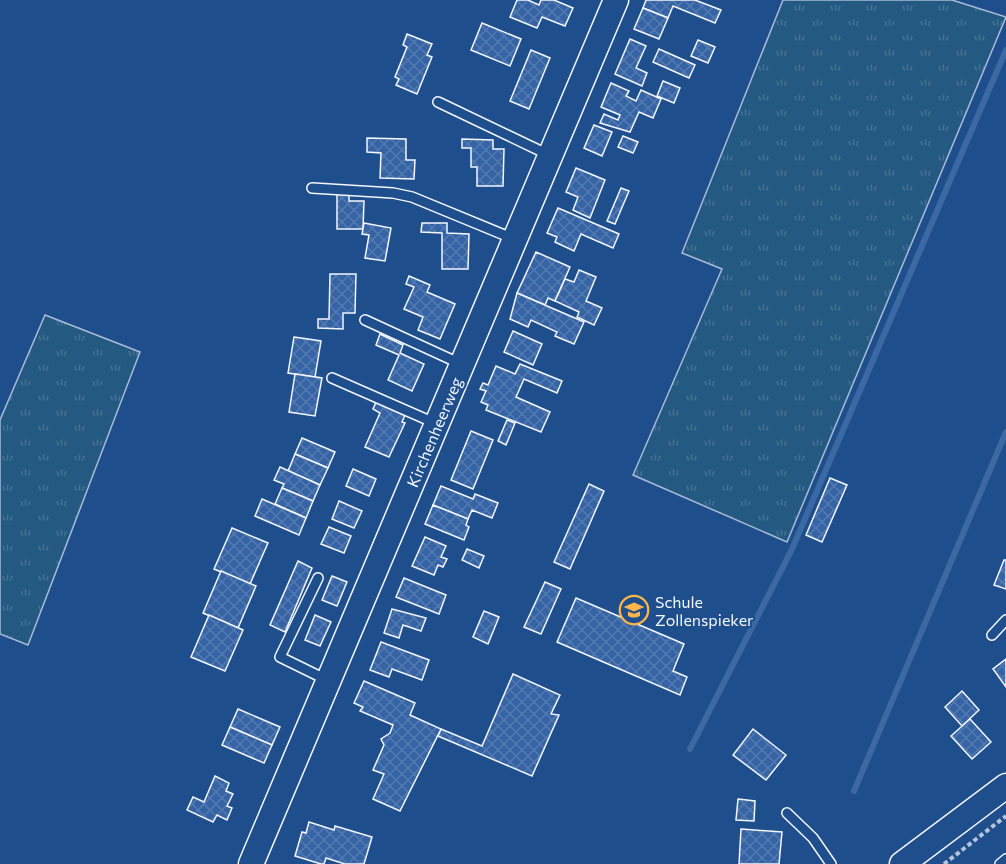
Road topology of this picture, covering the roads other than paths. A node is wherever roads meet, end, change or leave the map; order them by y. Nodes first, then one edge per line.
1 (616, 0) edge
2 (438, 102) dead end
3 (551, 156) junction
4 (312, 188) dead end
5 (515, 239) junction
6 (364, 320) dead end
7 (463, 364) junction
8 (332, 378) dead end
9 (437, 424) junction
10 (318, 578) dead end
11 (1006, 620) edge
12 (992, 635) dead end
13 (329, 681) junction
14 (1006, 786) edge
15 (787, 813) dead end
16 (1006, 859) edge
17 (251, 864) edge
18 (831, 864) edge
19 (902, 864) edge
20 (1000, 864) edge

1 - 3 main road, Kirchenheerweg
2 - 3 lane
3 - 5 main road, Kirchenheerweg
4 - 5 lane
5 - 7 main road, Kirchenheerweg
6 - 7 lane
7 - 9 main road, Kirchenheerweg
8 - 9 lane
9 - 13 main road, Kirchenheerweg
10 - 13 lane
11 - 12 lane
13 - 17 main road, Kirchenheerweg
14 - 19 main road
15 - 18 lane
16 - 20 lane

